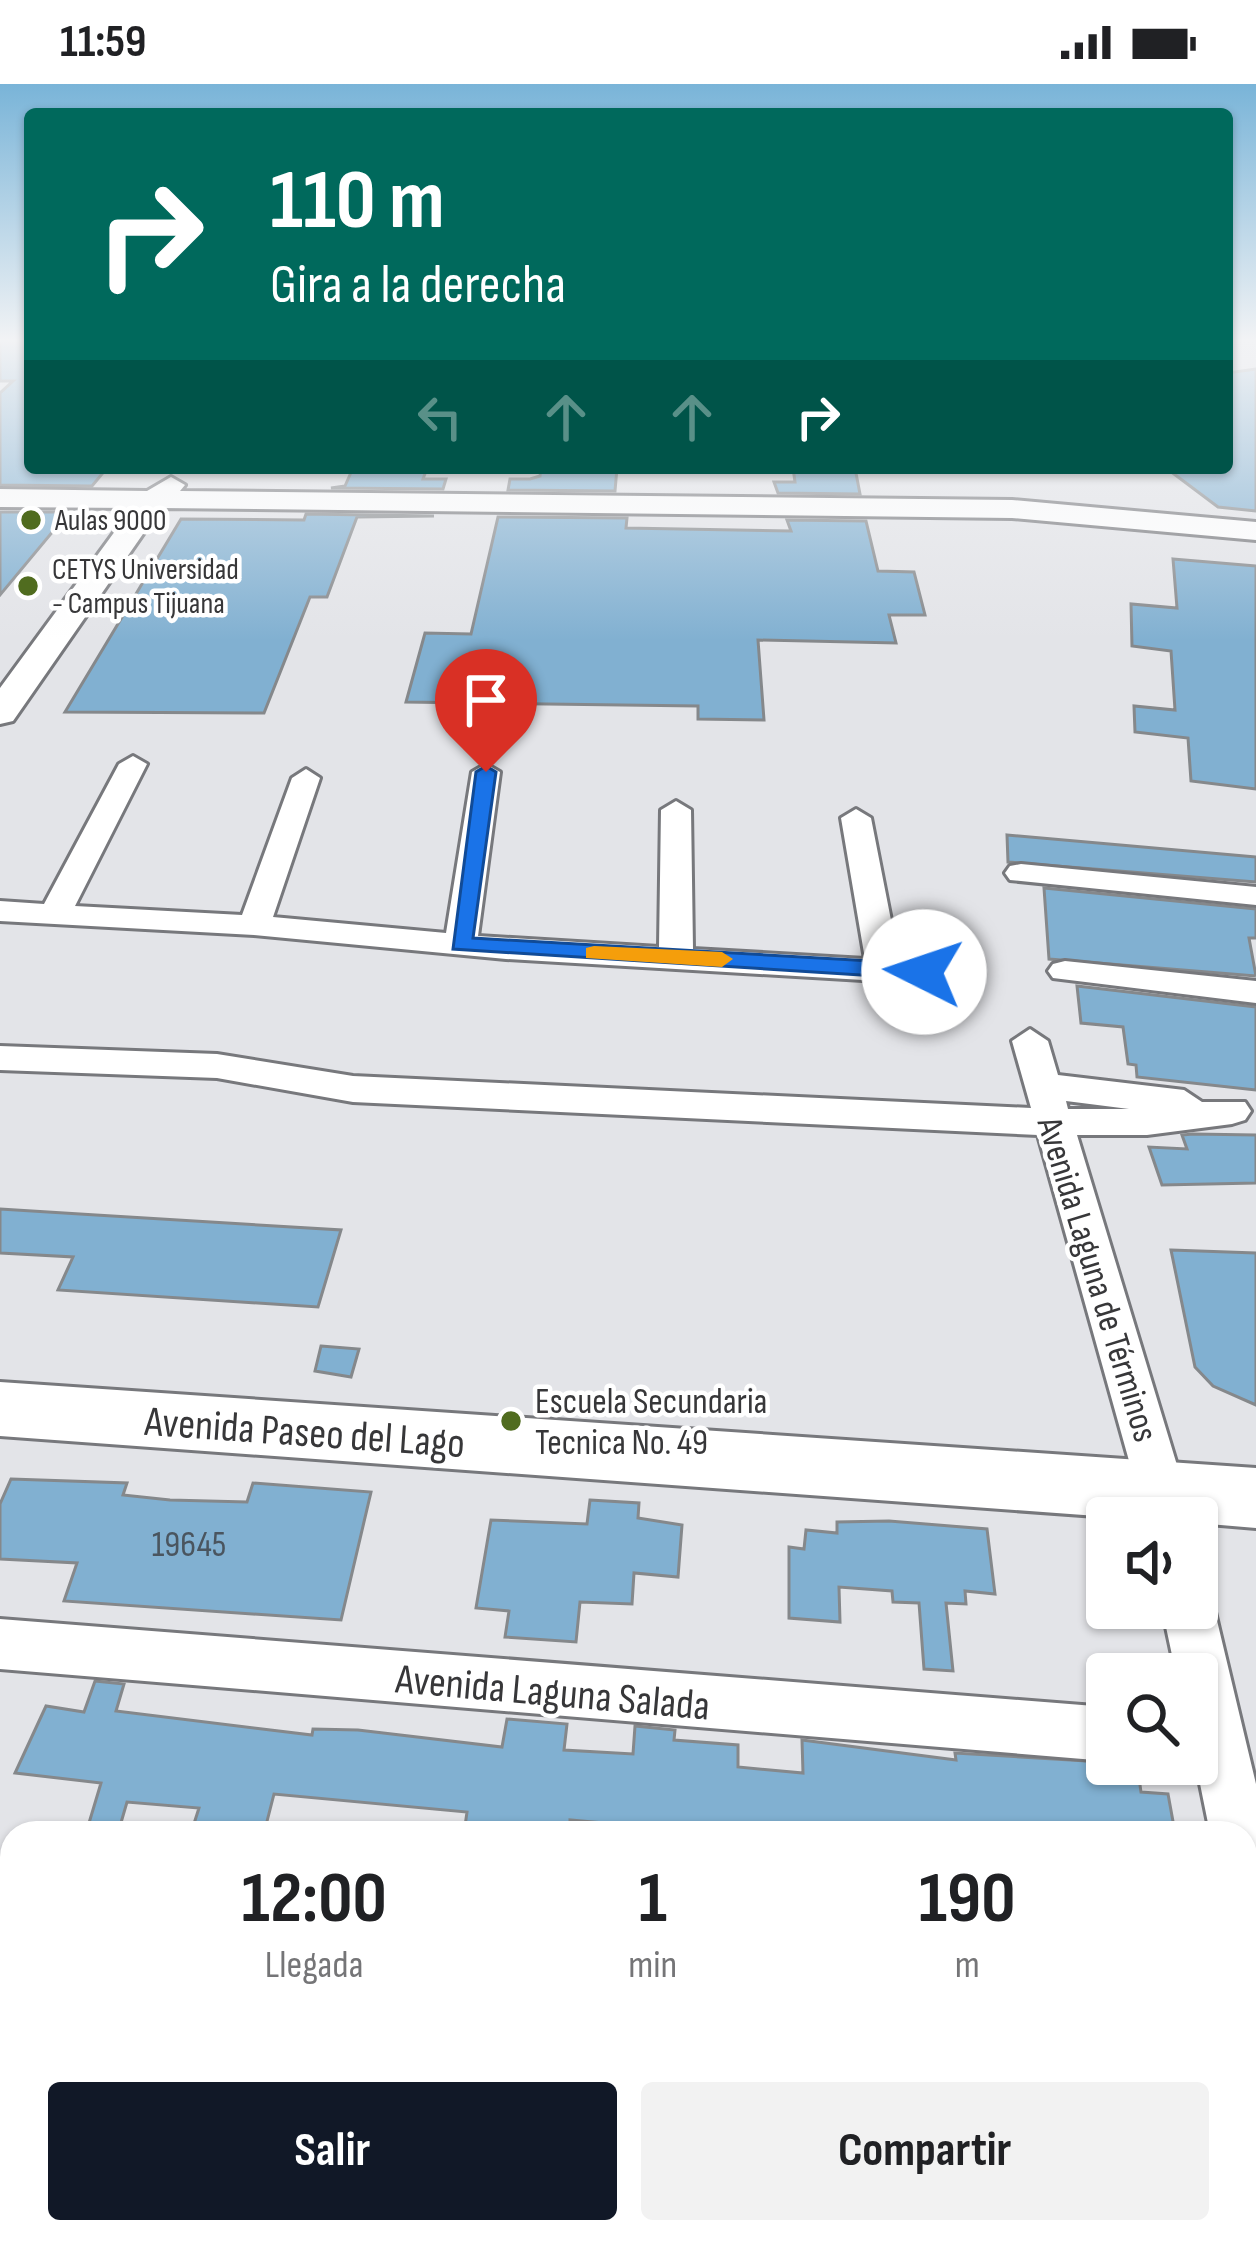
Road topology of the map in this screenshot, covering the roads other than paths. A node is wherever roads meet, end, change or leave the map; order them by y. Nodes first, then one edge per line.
1 (166, 474) edge
2 (186, 474) edge
3 (209, 474) edge
4 (0, 498) edge
5 (52, 499) junction
6 (152, 501) junction
7 (244, 502) junction
8 (1256, 531) edge
9 (0, 712) edge
10 (134, 764) dead end
11 (486, 772) dead end
12 (306, 778) dead end
13 (676, 810) dead end
14 (856, 818) dead end
15 (1021, 873) dead end
16 (1256, 896) edge
17 (0, 911) edge
18 (55, 914) junction
19 (254, 925) junction
20 (461, 944) junction
21 (676, 957) junction
22 (884, 969) junction
23 (1065, 971) dead end
24 (964, 975) dead end
25 (1256, 992) edge
26 (1030, 1041) dead end
27 (0, 1058) edge
28 (1046, 1103) junction
29 (1244, 1112) edge
30 (0, 1409) edge
31 (1164, 1497) edge
32 (1086, 1498) edge
33 (1256, 1498) edge
34 (1218, 1501) edge
35 (1194, 1629) edge
36 (0, 1644) edge
37 (1086, 1732) edge
38 (1224, 1743) edge
39 (1237, 1821) edge

1 - 5 main road
2 - 6 main road
3 - 7 main road
4 - 5 main road
5 - 6 main road
6 - 7 main road
6 - 9 main road
7 - 8 main road
10 - 18 street
11 - 20 street
12 - 19 street
13 - 21 street
14 - 22 street
15 - 16 street
17 - 18 street
18 - 19 street
19 - 20 street
20 - 21 street
21 - 22 street
22 - 24 street
23 - 25 street
26 - 28 street, Avenida Laguna de Términos
27 - 28 street
28 - 29 street
28 - 31 street, Avenida Laguna de Términos
30 - 32 main road, Avenida Paseo del Lago
33 - 34 main road, Avenida Paseo del Lago
35 - 38 street
36 - 37 street, Avenida Laguna Salada
38 - 39 street

